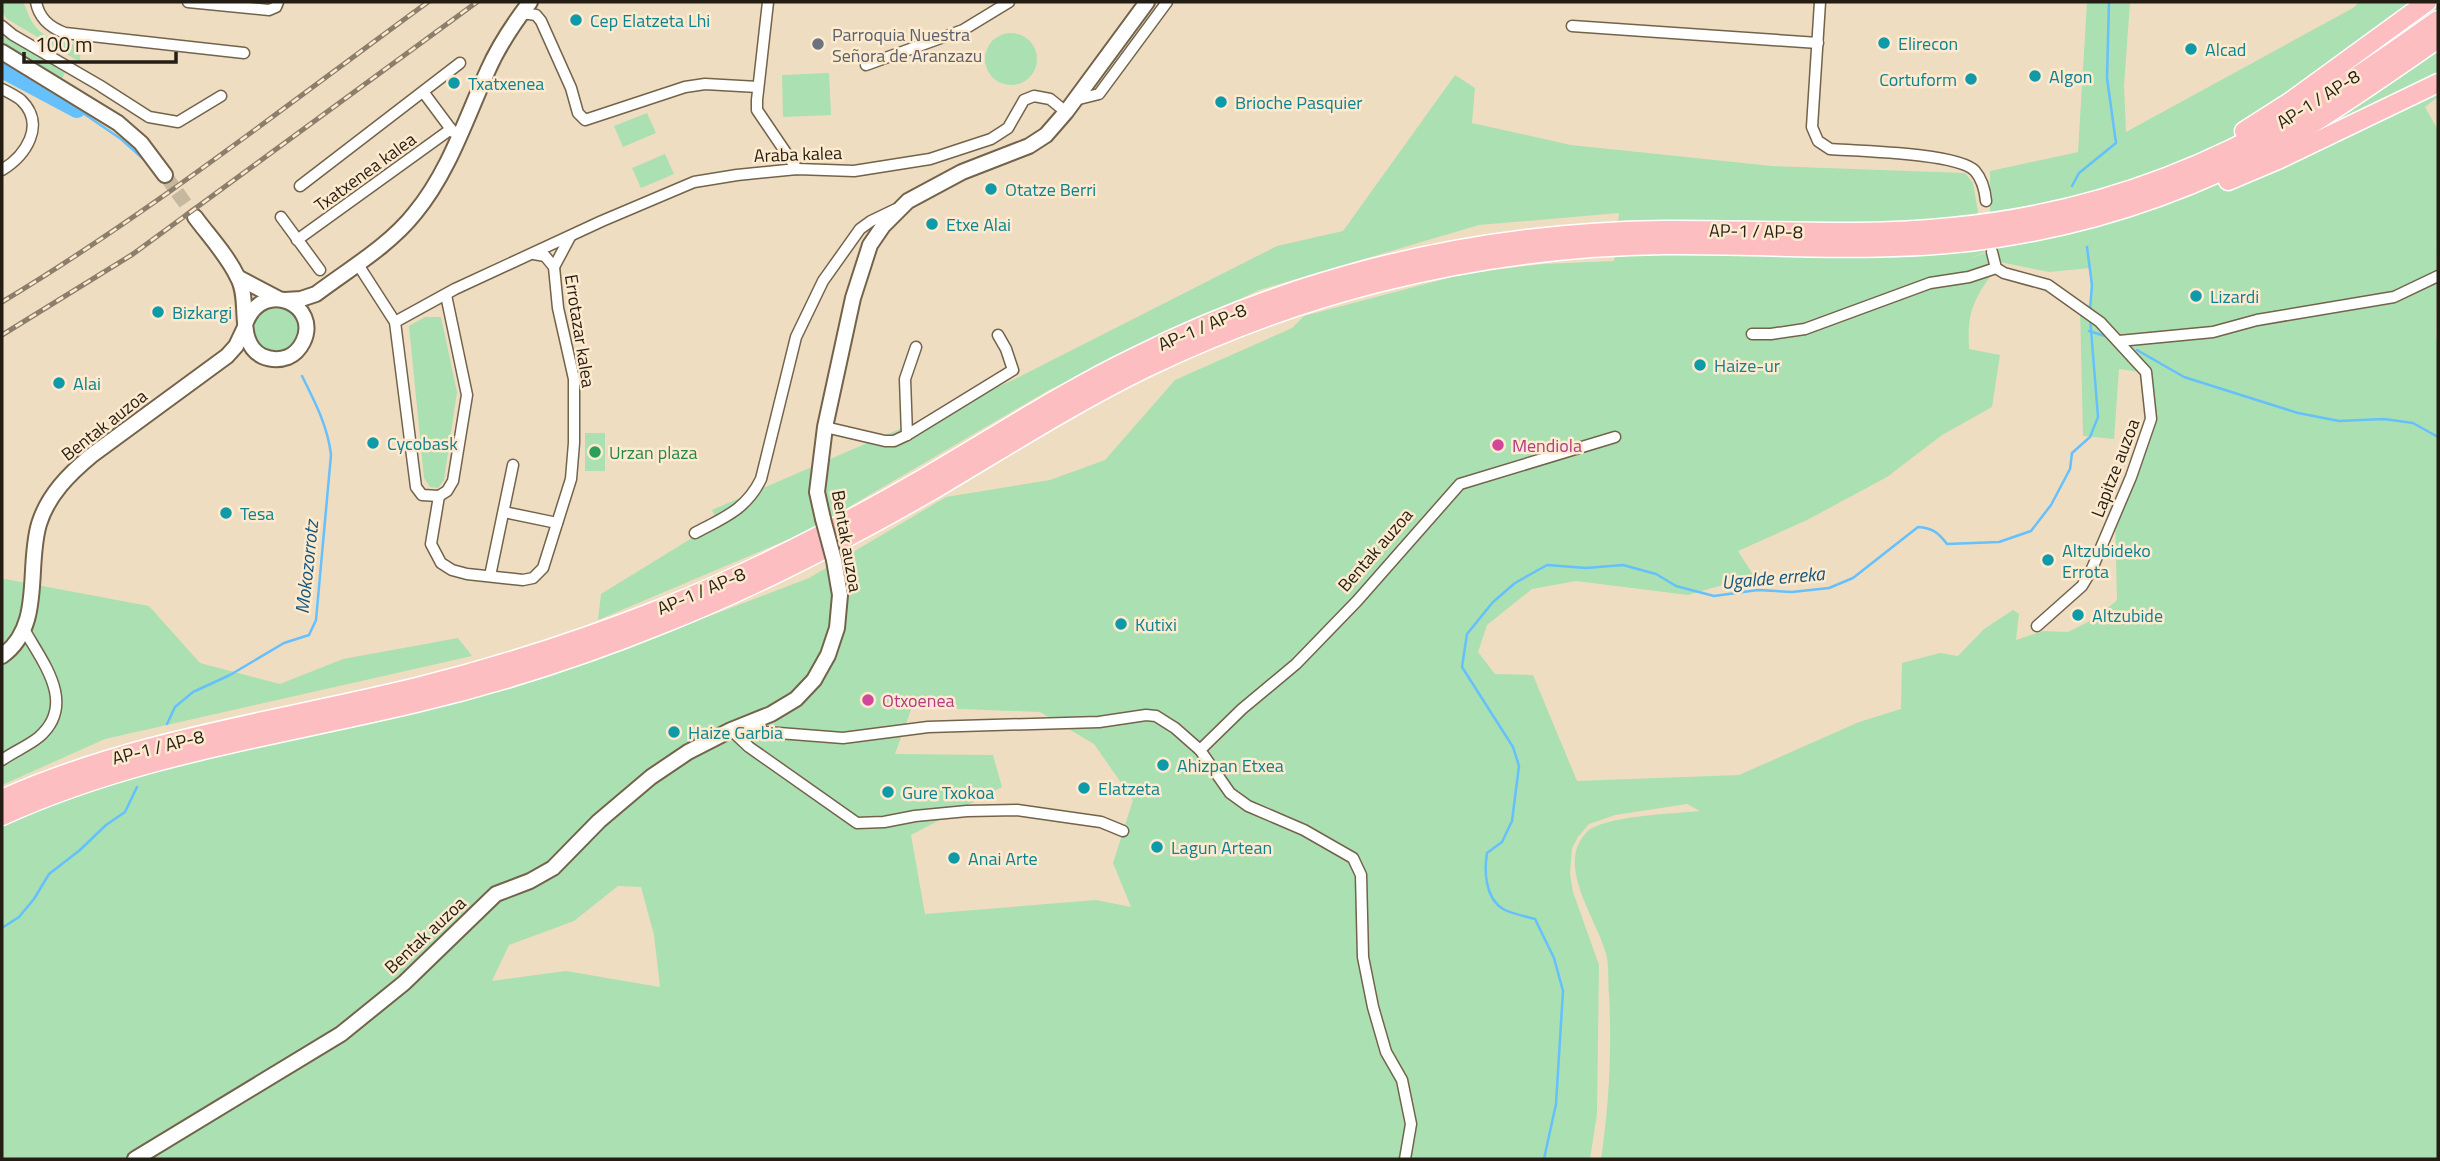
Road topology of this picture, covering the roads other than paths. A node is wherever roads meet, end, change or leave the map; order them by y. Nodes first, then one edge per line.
1 (36, 2) edge
2 (188, 2) edge
3 (278, 2) edge
4 (768, 2) edge
5 (1009, 2) edge
6 (1147, 2) edge
7 (1167, 2) edge
8 (1820, 2) edge
9 (2427, 2) edge
10 (526, 7) edge
11 (2438, 20) edge
12 (2, 26) edge
13 (1572, 26) dead end
14 (2438, 39) edge
15 (1818, 43) junction
16 (2, 52) edge
17 (244, 53) dead end
18 (460, 63) dead end
19 (866, 65) dead end
20 (2438, 83) edge
21 (758, 87) junction
22 (2, 89) edge
23 (424, 93) junction
24 (221, 96) dead end
25 (1075, 100) junction
26 (1066, 112) junction
27 (455, 134) junction
28 (797, 169) junction
29 (2, 170) edge
30 (165, 175) tunnel mouth
31 (300, 186) dead end
32 (2123, 192) junction
33 (2155, 198) junction
34 (1986, 201) dead end
35 (900, 207) junction
36 (195, 217) tunnel mouth
37 (281, 217) dead end
38 (571, 237) junction
39 (298, 240) junction
40 (1992, 252) dead end
41 (534, 254) junction
42 (357, 263) junction
43 (554, 267) junction
44 (1996, 268) junction
45 (320, 270) dead end
46 (2438, 276) edge
47 (239, 278) junction
48 (316, 294) junction
49 (446, 295) junction
50 (281, 299) junction
51 (395, 322) junction
52 (246, 324) junction
53 (306, 325) junction
54 (1752, 334) dead end
55 (998, 335) dead end
56 (2119, 341) junction
57 (916, 347) dead end
58 (260, 355) junction
59 (221, 360) junction
60 (825, 427) junction
61 (907, 435) junction
62 (1615, 437) dead end
63 (513, 465) dead end
64 (439, 496) junction
65 (504, 512) junction
66 (557, 523) junction
67 (695, 533) dead end
68 (490, 576) junction
69 (2037, 626) dead end
70 (24, 631) junction
71 (2, 656) edge
72 (737, 728) junction
73 (1200, 750) junction
74 (2, 760) edge
75 (2, 799) edge
76 (2, 816) edge
77 (1123, 831) dead end
78 (135, 1159) edge
79 (1405, 1159) edge

1 - 17 street
2 - 3 street
4 - 21 street
5 - 19 street
6 - 25 street
7 - 25 street
8 - 15 street
9 - 32 highway
10 - 21 street
10 - 27 street
11 - 32 highway, AP-1 / AP-8
12 - 24 street
13 - 15 street
14 - 33 highway, AP-1 / AP-8
15 - 34 street
16 - 30 street
18 - 23 street
20 - 33 highway
21 - 28 street
22 - 29 street
23 - 27 street
23 - 31 street
25 - 26 street
26 - 28 street, Araba kalea
26 - 35 street, Bentak auzoa
27 - 39 street, Txatxenea kalea
27 - 42 street
28 - 38 street, Araba kalea
32 - 75 highway, AP-1 / AP-8
33 - 76 highway, AP-1 / AP-8
35 - 60 street, Bentak auzoa
35 - 67 street, Bentak auzoa
36 - 47 street
37 - 39 street
38 - 41 street, Araba kalea
38 - 43 street, Errotazar kalea
39 - 45 street
40 - 44 street
41 - 43 street, Errotazar kalea
41 - 49 street, Araba kalea
42 - 48 street
42 - 51 street
43 - 66 street, Errotazar kalea
44 - 54 street
44 - 56 street, Lapitze auzoa
46 - 56 street
47 - 50 street
47 - 52 street
48 - 50 street
48 - 53 street
49 - 51 street, Araba kalea
49 - 64 street
50 - 52 street
50 - 53 street
51 - 64 street
52 - 58 street
52 - 59 street
53 - 58 street
55 - 61 street
56 - 69 street, Lapitze auzoa
57 - 61 street
58 - 59 street
59 - 70 street, Bentak auzoa
60 - 61 street
60 - 72 street, Bentak auzoa, bridge
62 - 73 street, Bentak auzoa
63 - 65 street
64 - 68 street, Errotazar kalea
65 - 66 street
65 - 68 street
66 - 68 street, Errotazar kalea
70 - 71 street
70 - 74 street
72 - 73 street
72 - 77 street
72 - 78 street, Bentak auzoa
73 - 79 street

